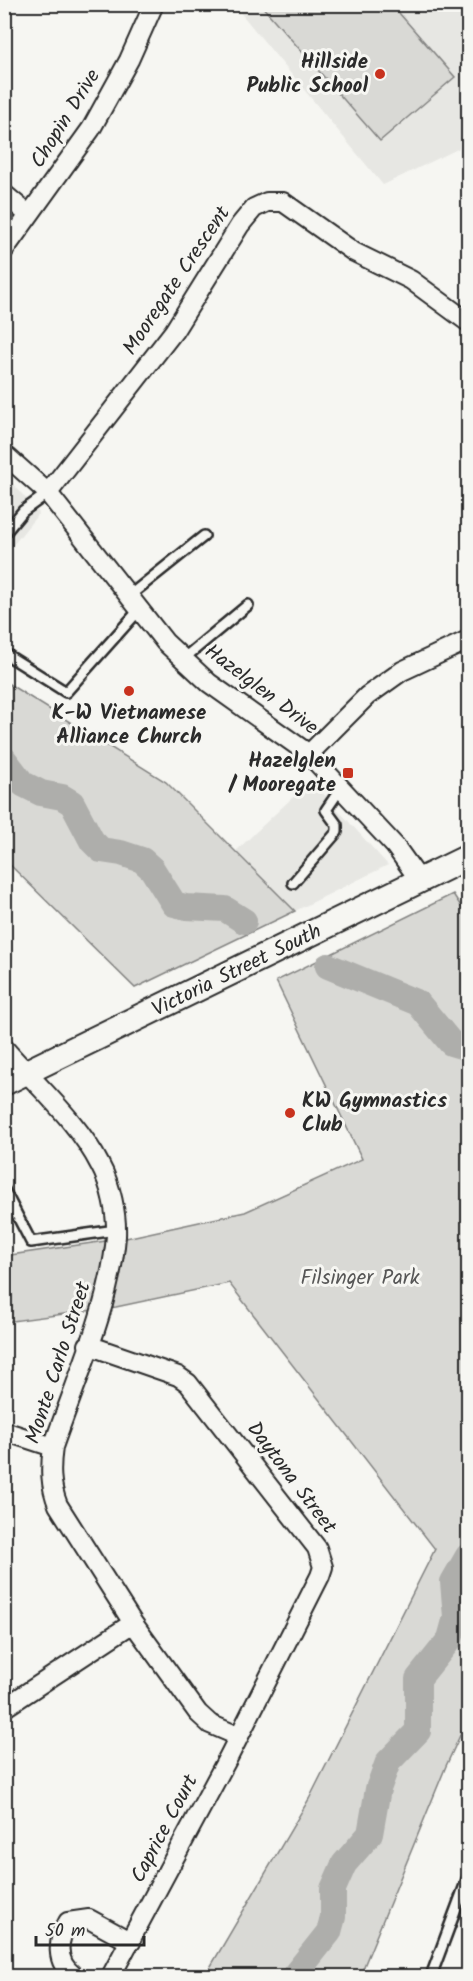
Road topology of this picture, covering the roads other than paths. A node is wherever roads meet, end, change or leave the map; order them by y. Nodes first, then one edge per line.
1 (154, 4) edge
2 (4, 194) edge
3 (29, 215) junction
4 (4, 250) edge
5 (468, 322) edge
6 (4, 454) edge
7 (48, 493) junction
8 (4, 534) edge
9 (204, 536) dead end
10 (134, 603) junction
11 (248, 605) dead end
12 (468, 640) edge
13 (4, 653) edge
14 (183, 658) junction
15 (309, 754) junction
16 (341, 788) junction
17 (468, 857) edge
18 (420, 881) junction
19 (293, 883) dead end
20 (4, 1048) edge
21 (27, 1072) junction
22 (4, 1083) edge
23 (4, 1190) edge
24 (116, 1230) junction
25 (88, 1345) junction
26 (4, 1431) edge
27 (52, 1447) junction
28 (133, 1623) junction
29 (4, 1708) edge
30 (238, 1736) junction
31 (468, 1877) edge
32 (130, 1942) junction
33 (74, 1977) edge
34 (111, 1977) edge
35 (431, 1977) edge

1 - 3 street, Chopin Drive
2 - 3 street
3 - 4 street, Chopin Drive
5 - 7 street, Mooregate Crescent
6 - 7 street, Hazelglen Drive
7 - 8 lane
7 - 10 street, Hazelglen Drive
9 - 10 lane
10 - 13 lane
10 - 14 street, Hazelglen Drive
11 - 14 lane
12 - 15 street
14 - 15 street, Hazelglen Drive
15 - 16 street, Hazelglen Drive
16 - 18 street, Hazelglen Drive
16 - 19 lane
17 - 18 main road, Victoria Street South
18 - 21 main road, Victoria Street South
20 - 21 street, Monte Carlo Street
21 - 22 main road, Victoria Street South
21 - 24 street, Monte Carlo Street
23 - 24 lane
24 - 25 street, Monte Carlo Street
25 - 27 street, Monte Carlo Street
25 - 30 street, Daytona Street
26 - 27 street
27 - 28 street, Monte Carlo Street
28 - 29 street
28 - 30 street, Monte Carlo Street
30 - 32 street, Caprice Court
31 - 35 lane
32 - 33 street
32 - 34 street, Caprice Court

